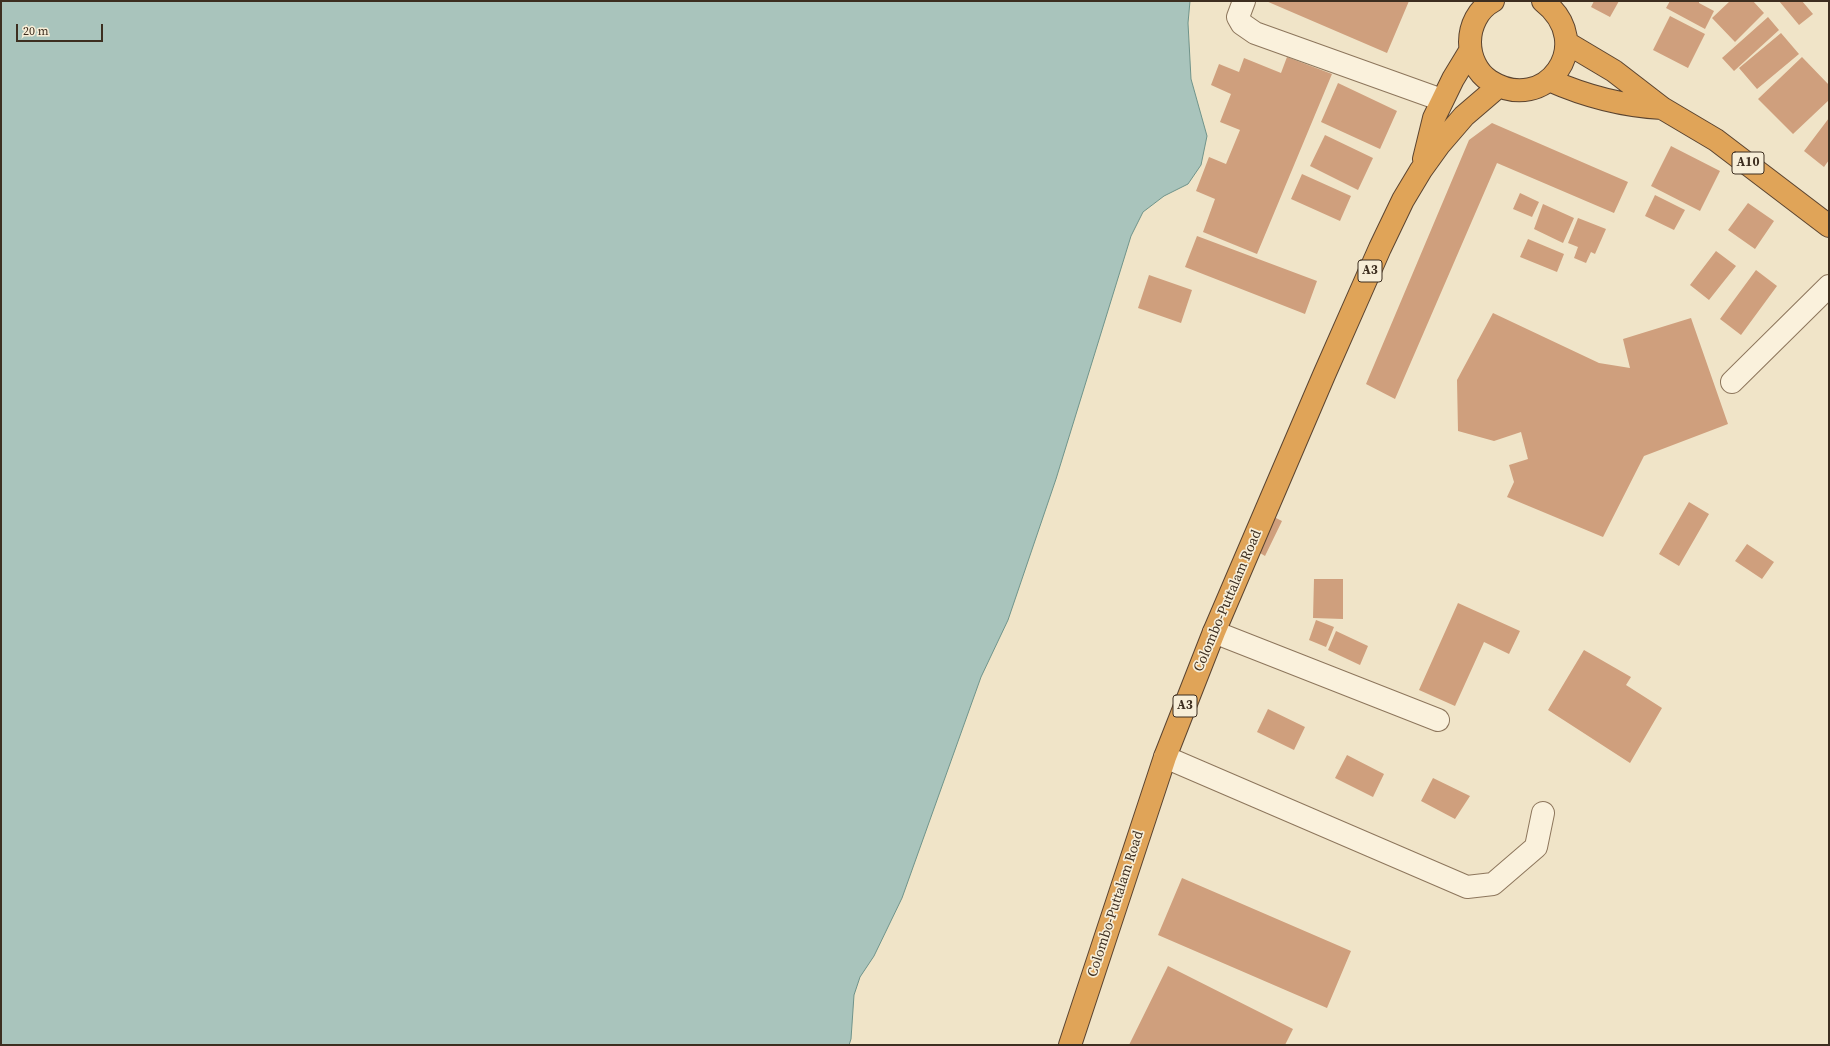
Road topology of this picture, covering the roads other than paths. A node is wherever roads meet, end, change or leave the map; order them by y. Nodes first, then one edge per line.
1 (1244, 1) edge
2 (1492, 1) edge
3 (1543, 1) edge
4 (1567, 43) junction
5 (1470, 50) junction
6 (1549, 80) junction
7 (1498, 86) junction
8 (1442, 100) junction
9 (1662, 108) junction
10 (1421, 170) junction
11 (1829, 226) edge
12 (1829, 286) edge
13 (1732, 382) dead end
14 (1214, 632) junction
15 (1438, 720) dead end
16 (1165, 757) junction
17 (1543, 813) dead end
18 (1070, 1045) edge

1 - 8 street
2 - 5 highway
3 - 4 highway
4 - 6 highway
4 - 9 highway, A10
5 - 7 highway
5 - 8 highway, Colombo-Puttalam Road / A3
6 - 7 highway
6 - 9 highway, A10
7 - 10 highway, Colombo-Puttalam Road / A3
8 - 10 highway, Colombo-Puttalam Road / A3
9 - 11 highway, A10
10 - 14 highway, Colombo-Puttalam Road / A3
12 - 13 street
14 - 15 street
14 - 16 highway, Colombo-Puttalam Road / A3
16 - 17 street
16 - 18 highway, Colombo-Puttalam Road / A3

